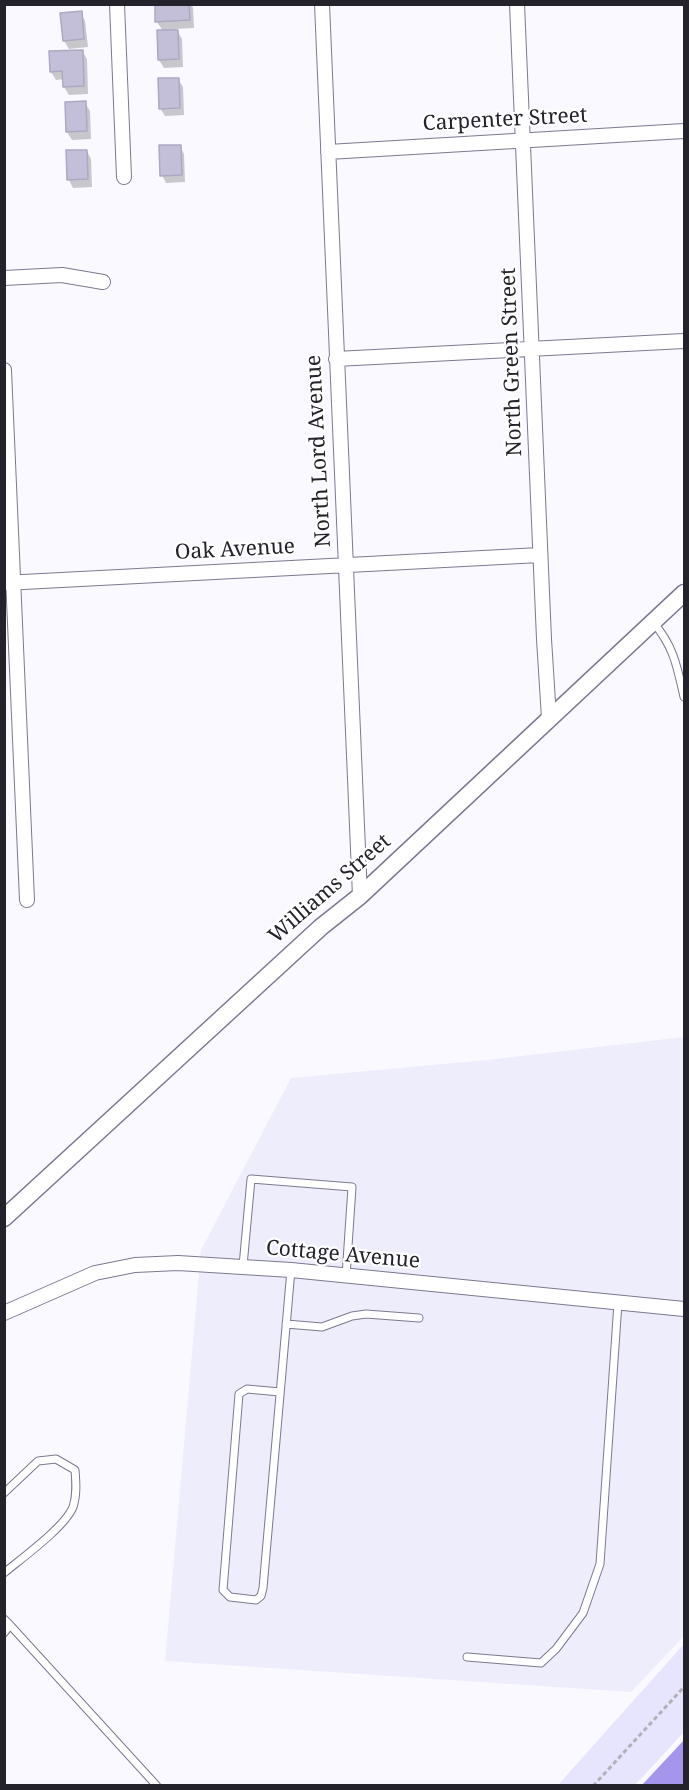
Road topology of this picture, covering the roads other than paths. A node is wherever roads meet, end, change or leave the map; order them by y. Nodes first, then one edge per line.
1 (117, 4) edge
2 (322, 4) edge
3 (517, 4) edge
4 (684, 131) edge
5 (523, 140) junction
6 (328, 152) junction
7 (124, 177) dead end
8 (4, 278) edge
9 (103, 282) dead end
10 (684, 341) edge
11 (532, 348) junction
12 (336, 359) junction
13 (4, 370) edge
14 (540, 555) junction
15 (345, 565) junction
16 (8, 583) edge
17 (684, 593) edge
18 (653, 622) junction
19 (684, 697) edge
20 (549, 718) junction
21 (360, 896) junction
22 (27, 900) dead end
23 (4, 1218) edge
24 (243, 1266) junction
25 (291, 1270) junction
26 (346, 1276) junction
27 (618, 1303) junction
28 (684, 1309) edge
29 (4, 1312) edge
30 (418, 1318) dead end
31 (286, 1324) junction
32 (280, 1392) junction
33 (4, 1492) edge
34 (4, 1573) edge
35 (7, 1622) edge
36 (4, 1633) edge
37 (467, 1657) dead end
38 (157, 1785) edge

1 - 7 street
2 - 6 street, North Lord Avenue
3 - 5 street, North Green Street
4 - 5 street, Carpenter Street
5 - 6 street, Carpenter Street
5 - 11 street, North Green Street
6 - 12 street, North Lord Avenue
8 - 9 street
10 - 11 street
11 - 12 street
11 - 14 street, North Green Street
12 - 15 street, North Lord Avenue
13 - 16 street
14 - 15 street, Oak Avenue
14 - 20 street, North Green Street
15 - 16 street, Oak Avenue
15 - 21 street, North Lord Avenue
16 - 22 street
17 - 18 street, Williams Street
18 - 19 lane
18 - 20 street, Williams Street
20 - 21 street, Williams Street
21 - 23 street, Williams Street
24 - 25 street, Cottage Avenue
24 - 26 lane
24 - 29 street, Cottage Avenue
25 - 26 street, Cottage Avenue
25 - 31 lane
26 - 27 street, Cottage Avenue
27 - 28 street, Cottage Avenue
27 - 37 lane
30 - 31 lane
31 - 32 lane
32 - 32 lane
33 - 34 lane
35 - 36 lane
35 - 38 lane

